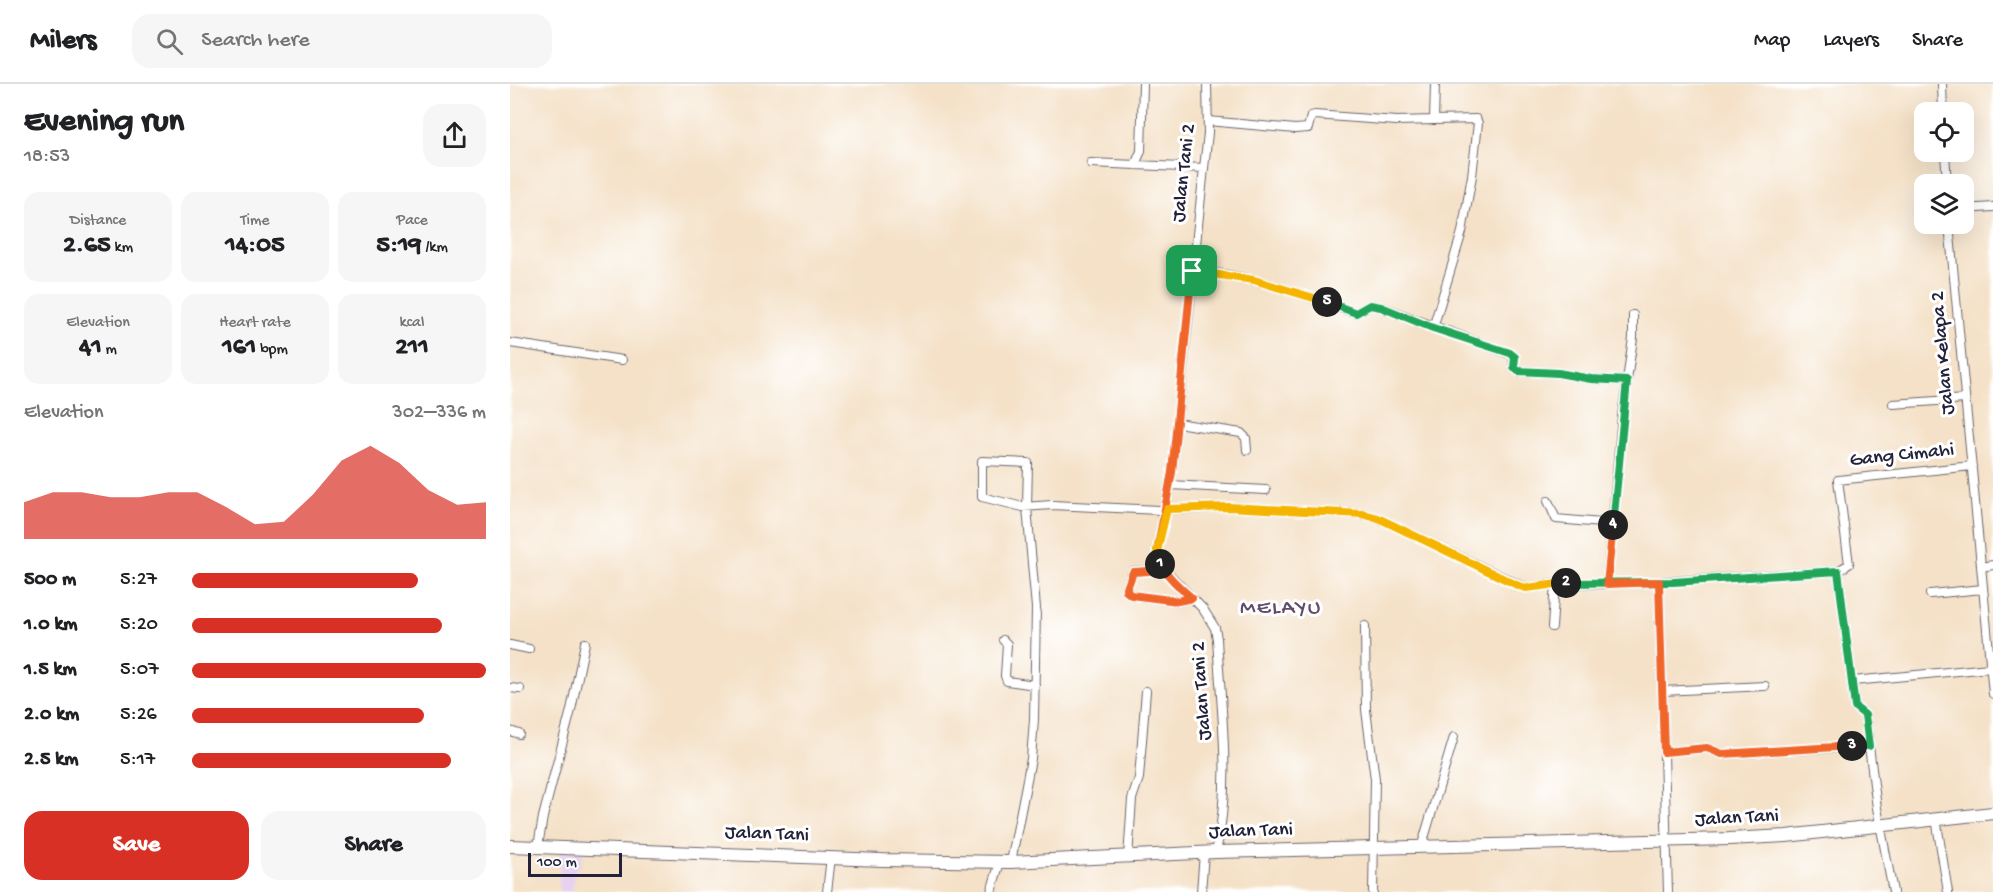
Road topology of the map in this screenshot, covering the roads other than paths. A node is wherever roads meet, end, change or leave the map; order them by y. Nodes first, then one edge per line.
1 (1143, 84) edge
2 (1207, 84) edge
3 (1435, 84) edge
4 (1942, 84) edge
5 (1943, 102) edge
6 (1434, 120) junction
7 (1208, 121) junction
8 (1091, 163) dead end
9 (1135, 165) junction
10 (1204, 168) junction
11 (1993, 207) edge
12 (1974, 209) edge
13 (1950, 234) edge
14 (1192, 271) junction
15 (1633, 315) dead end
16 (1433, 328) junction
17 (510, 343) edge
18 (622, 360) dead end
19 (1627, 381) junction
20 (1965, 399) junction
21 (1893, 404) dead end
22 (1177, 423) junction
23 (1246, 450) dead end
24 (1972, 466) junction
25 (1170, 485) junction
26 (1266, 490) dead end
27 (1548, 501) dead end
28 (1027, 508) junction
29 (1167, 509) junction
30 (1613, 524) junction
31 (1993, 565) edge
32 (1981, 567) junction
33 (1165, 570) junction
34 (1838, 571) junction
35 (1659, 582) junction
36 (1555, 584) junction
37 (1607, 584) junction
38 (1983, 589) junction
39 (1930, 594) dead end
40 (1192, 598) junction
41 (1365, 626) dead end
42 (1552, 627) dead end
43 (1003, 640) dead end
44 (585, 644) dead end
45 (510, 645) edge
46 (529, 649) dead end
47 (1990, 668) junction
48 (1853, 681) junction
49 (1035, 685) junction
50 (1765, 686) dead end
51 (510, 688) edge
52 (520, 689) dead end
53 (1146, 691) dead end
54 (1662, 691) junction
55 (1993, 694) edge
56 (1454, 737) dead end
57 (1869, 746) junction
58 (1664, 752) junction
59 (1993, 813) edge
60 (1936, 818) junction
61 (1880, 825) junction
62 (1667, 842) junction
63 (1422, 845) junction
64 (510, 846) edge
65 (538, 846) junction
66 (1373, 847) junction
67 (1210, 852) junction
68 (831, 857) junction
69 (1128, 858) junction
70 (1005, 862) junction
71 (827, 892) edge
72 (991, 892) edge
73 (1201, 892) edge
74 (1373, 892) edge
75 (1668, 892) edge
76 (1893, 892) edge
77 (1948, 892) edge

1 - 9 street
2 - 7 street, Jalan Tani 2
3 - 6 street
4 - 5 street
6 - 7 street
6 - 16 street
7 - 10 street, Jalan Tani 2
8 - 9 street
9 - 10 street
10 - 14 street, Jalan Tani 2
11 - 12 street
13 - 20 street, Jalan Kelapa 2
14 - 16 street
14 - 22 street, Jalan Tani 2
15 - 19 street
16 - 19 street
17 - 18 street
19 - 30 street
20 - 21 street
20 - 24 street, Jalan Kelapa 2
22 - 23 street
22 - 25 street, Jalan Tani 2
24 - 32 street, Jalan Kelapa 2
24 - 34 street, Gang Cimahi
25 - 26 street
25 - 29 street, Jalan Tani 2
27 - 30 street
28 - 28 street
28 - 29 street
28 - 49 street
29 - 33 street, Jalan Tani 2
29 - 36 street
30 - 37 street
31 - 32 street
32 - 38 street, Jalan Kelapa 2
33 - 40 street, Jalan Tani 2
33 - 40 street
34 - 35 street
34 - 48 street
35 - 37 street
35 - 54 street
36 - 37 street
36 - 42 street
38 - 39 street
38 - 47 street, Jalan Kelapa 2
40 - 67 street, Jalan Tani 2
41 - 66 street
43 - 49 street
44 - 65 street
45 - 46 street
47 - 48 street
47 - 55 street, Jalan Kelapa 2
48 - 57 street
49 - 70 street
50 - 54 street
51 - 52 street
53 - 69 street
54 - 58 street
56 - 63 street
57 - 58 street
57 - 61 street
58 - 62 street
59 - 60 highway, Jalan Tani
60 - 61 highway, Jalan Tani
60 - 77 street
61 - 62 highway, Jalan Tani
61 - 76 street
62 - 63 highway, Jalan Tani
62 - 75 street
63 - 66 highway, Jalan Tani
64 - 65 highway, Jalan Tani
65 - 68 highway, Jalan Tani
66 - 67 highway, Jalan Tani
66 - 74 street
67 - 69 highway, Jalan Tani
67 - 73 street, Jalan Tani 2
68 - 70 highway, Jalan Tani
68 - 71 street
69 - 70 highway, Jalan Tani
70 - 72 street

